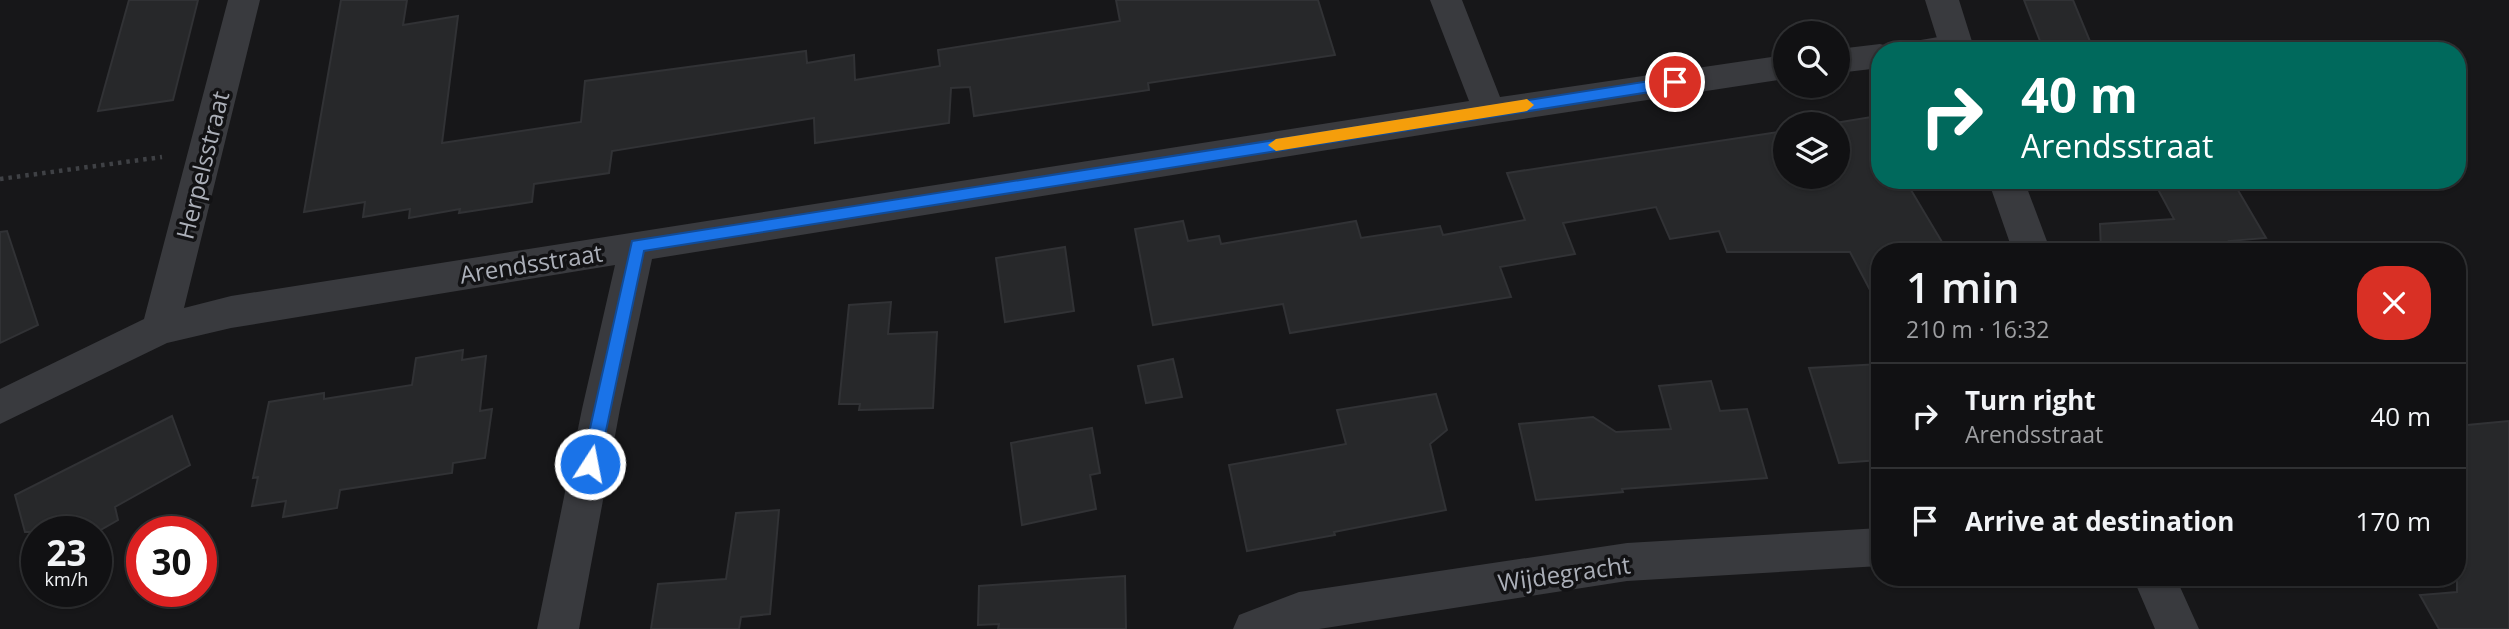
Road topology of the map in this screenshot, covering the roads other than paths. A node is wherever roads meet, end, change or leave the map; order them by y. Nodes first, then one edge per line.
1 (244, 0) edge
2 (1446, 0) edge
3 (1942, 0) edge
4 (1955, 42) edge
5 (1871, 57) edge
6 (1850, 60) edge
7 (1773, 69) edge
8 (1489, 111) junction
9 (2009, 189) edge
10 (2029, 243) edge
11 (638, 246) junction
12 (160, 330) junction
13 (0, 407) edge
14 (1871, 548) edge
15 (2158, 586) edge
16 (558, 629) edge
17 (1254, 629) edge
18 (2177, 629) edge

1 - 12 street, Herpelsstraat
2 - 8 street
3 - 4 street
5 - 6 street
7 - 8 street, Arendsstraat
8 - 11 street, Arendsstraat
9 - 10 street
11 - 12 street, Arendsstraat
11 - 16 street
12 - 13 street, Arendsstraat
14 - 17 street, Wijdegracht
15 - 18 street

